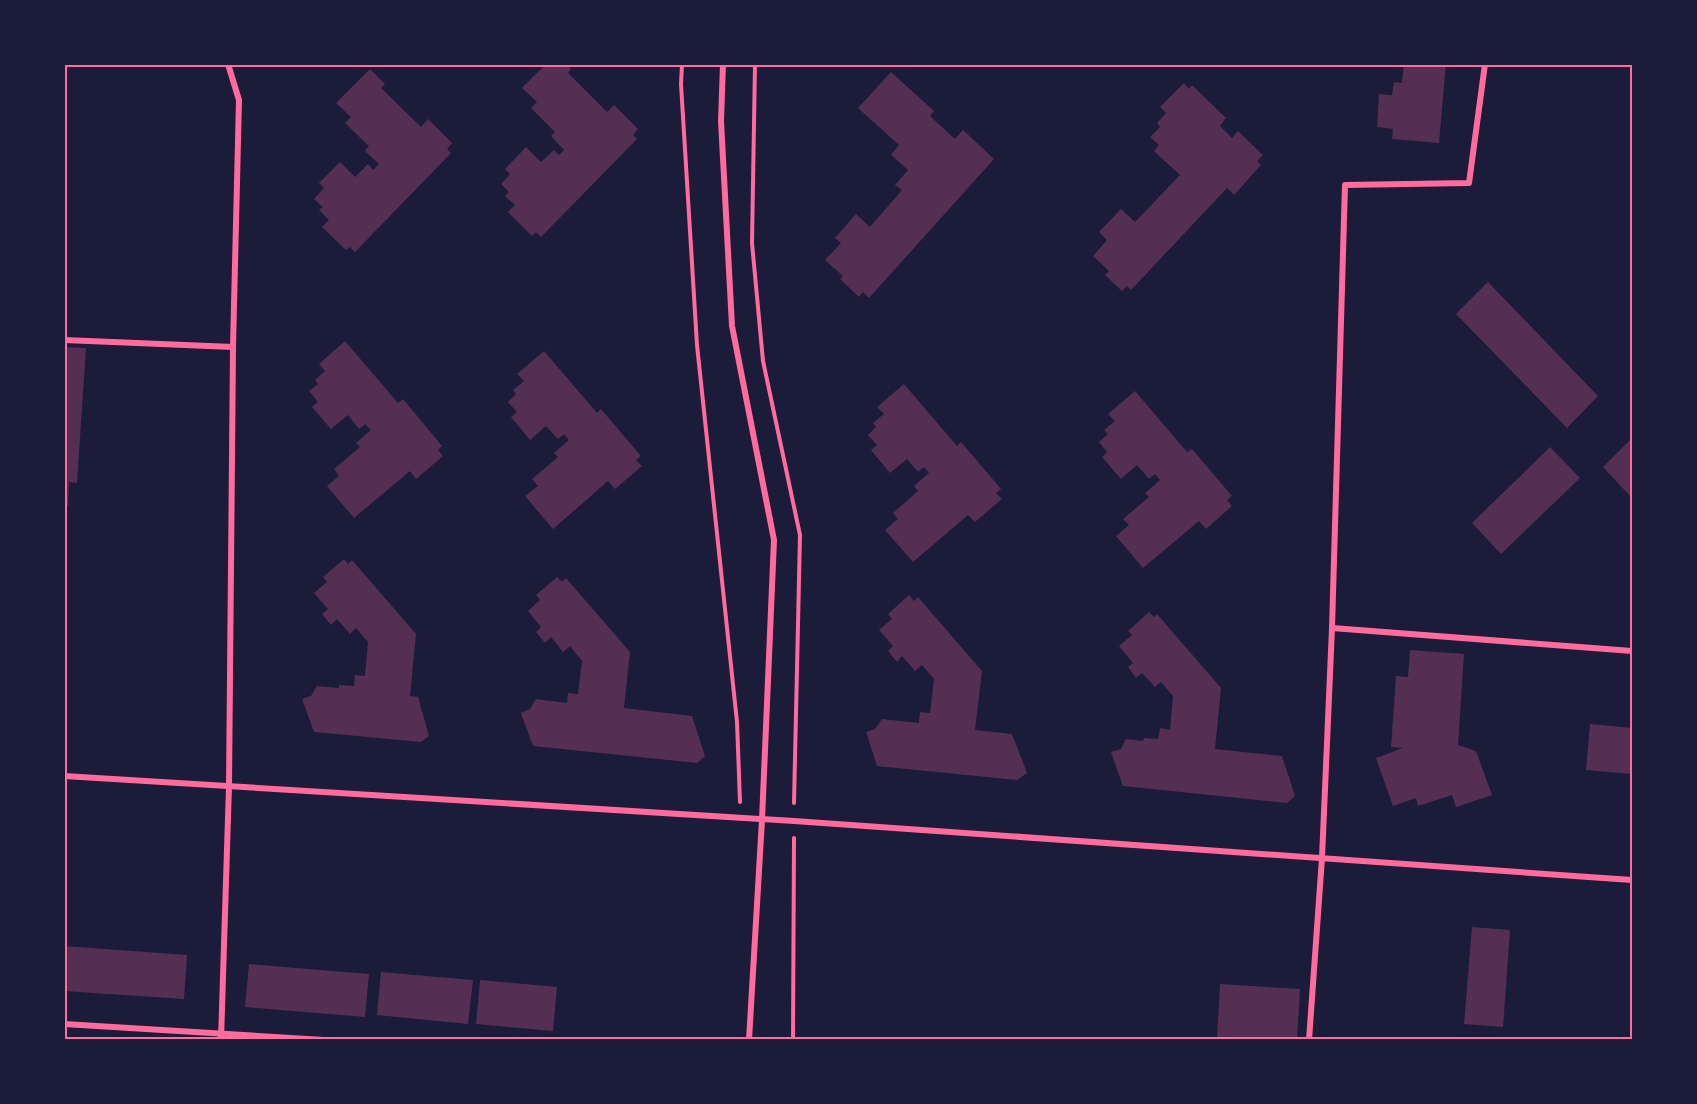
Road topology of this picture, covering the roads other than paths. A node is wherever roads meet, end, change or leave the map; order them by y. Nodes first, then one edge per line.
1 (228, 64) edge
2 (723, 64) edge
3 (1485, 64) edge
4 (64, 340) edge
5 (233, 347) junction
6 (1332, 628) junction
7 (1632, 651) edge
8 (64, 776) edge
9 (229, 786) junction
10 (762, 820) junction
11 (1322, 858) junction
12 (1632, 880) edge
13 (64, 1024) edge
14 (221, 1036) edge
15 (324, 1040) edge
16 (748, 1040) edge
17 (1309, 1040) edge

1 - 5 street
2 - 10 street
3 - 6 street
4 - 5 street
5 - 9 street
6 - 7 street
6 - 11 street
8 - 9 street
9 - 10 street
9 - 14 street
10 - 11 street
10 - 16 street
11 - 12 street
11 - 17 street
13 - 14 street
14 - 15 street

